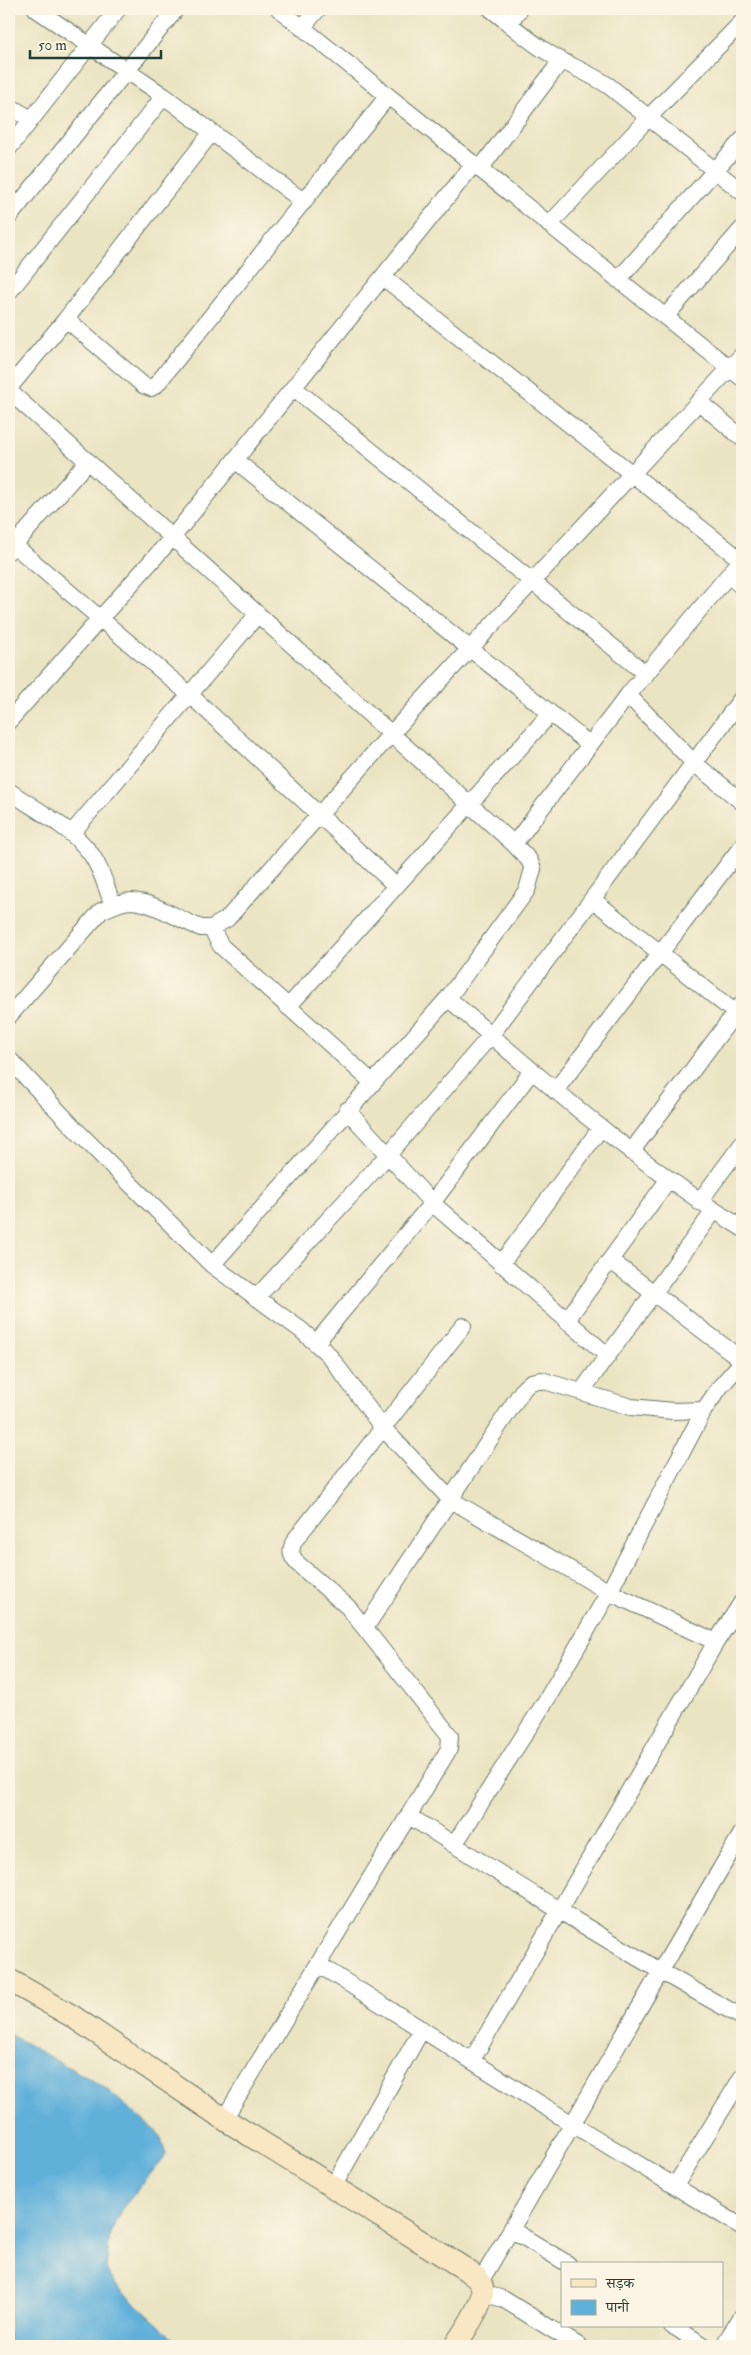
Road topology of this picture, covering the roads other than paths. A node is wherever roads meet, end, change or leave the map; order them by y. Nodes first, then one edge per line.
1 (36, 9) edge
2 (118, 9) edge
3 (176, 9) edge
4 (279, 9) edge
5 (318, 9) edge
6 (491, 9) edge
7 (520, 9) edge
8 (742, 22) edge
9 (509, 23) junction
10 (302, 28) junction
11 (88, 44) junction
12 (561, 61) junction
13 (127, 70) junction
14 (164, 96) junction
15 (388, 96) junction
16 (9, 106) edge
17 (649, 117) junction
18 (31, 119) junction
19 (212, 132) junction
20 (742, 140) edge
21 (9, 148) edge
22 (477, 167) junction
23 (715, 170) junction
24 (742, 192) edge
25 (304, 202) junction
26 (9, 217) edge
27 (550, 225) junction
28 (742, 229) edge
29 (383, 277) junction
30 (618, 280) junction
31 (9, 292) edge
32 (665, 317) junction
33 (66, 319) junction
34 (742, 355) edge
35 (736, 373) edge
36 (294, 388) junction
37 (9, 389) edge
38 (699, 402) junction
39 (742, 438) edge
40 (235, 460) junction
41 (88, 461) junction
42 (633, 474) junction
43 (172, 538) junction
44 (10, 546) edge
45 (742, 560) edge
46 (729, 575) junction
47 (534, 582) junction
48 (742, 587) edge
49 (258, 614) junction
50 (100, 619) junction
51 (469, 649) junction
52 (646, 674) junction
53 (189, 694) junction
54 (628, 695) junction
55 (742, 698) edge
56 (550, 714) junction
57 (9, 721) edge
58 (391, 734) junction
59 (590, 745) junction
60 (694, 763) junction
61 (9, 791) edge
62 (742, 802) edge
63 (470, 804) junction
64 (320, 814) junction
65 (70, 834) junction
66 (514, 844) junction
67 (742, 846) edge
68 (396, 886) junction
69 (592, 899) junction
70 (113, 905) junction
71 (211, 928) junction
72 (662, 954) junction
73 (448, 998) junction
74 (288, 1007) junction
75 (740, 1012) edge
76 (9, 1016) edge
77 (491, 1035) junction
78 (9, 1059) edge
79 (532, 1071) junction
80 (372, 1082) junction
81 (555, 1091) junction
82 (347, 1110) junction
83 (600, 1129) junction
84 (742, 1144) edge
85 (631, 1152) junction
86 (388, 1155) junction
87 (668, 1180) junction
88 (699, 1202) junction
89 (432, 1203) junction
90 (714, 1211) junction
91 (742, 1228) edge
92 (610, 1260) junction
93 (501, 1264) junction
94 (212, 1265) junction
95 (654, 1292) junction
96 (256, 1298) junction
97 (566, 1321) junction
98 (463, 1326) dead end
99 (316, 1343) junction
100 (608, 1356) junction
101 (742, 1361) edge
102 (581, 1392) junction
103 (704, 1410) junction
104 (382, 1427) junction
105 (451, 1500) junction
106 (609, 1592) junction
107 (742, 1602) edge
108 (365, 1628) junction
109 (716, 1642) junction
110 (409, 1816) junction
111 (742, 1832) edge
112 (454, 1845) junction
113 (557, 1911) junction
114 (319, 1964) junction
115 (658, 1972) junction
116 (9, 1980) edge
117 (742, 2016) edge
118 (422, 2029) junction
119 (472, 2060) junction
120 (742, 2077) edge
121 (224, 2119) junction
122 (574, 2124) junction
123 (675, 2186) junction
124 (333, 2187) junction
125 (742, 2227) edge
126 (512, 2230) junction
127 (565, 2262) edge
128 (482, 2287) junction
129 (742, 2316) edge
130 (675, 2328) edge
131 (455, 2346) edge
132 (579, 2346) edge
133 (705, 2346) edge
134 (722, 2346) edge

1 - 11 street
2 - 11 street
3 - 13 street
4 - 10 street
5 - 10 street
6 - 9 street
7 - 9 street
8 - 17 street
9 - 12 street
10 - 15 street
11 - 13 street
11 - 18 street
12 - 17 street
12 - 22 street
13 - 14 street
13 - 26 street
14 - 19 street
14 - 31 street
15 - 22 street
15 - 25 street
16 - 18 street
17 - 23 street
17 - 27 street
18 - 21 street
19 - 25 street
19 - 33 street
20 - 23 street
22 - 27 street
22 - 29 street
23 - 24 street
23 - 30 street
25 - 33 street
27 - 30 street
28 - 32 street
29 - 36 street
29 - 42 street
30 - 32 street
32 - 35 street
33 - 37 street
34 - 35 street
35 - 38 street
36 - 40 street
36 - 47 street
37 - 41 street
38 - 39 street
38 - 42 street
40 - 43 street
40 - 51 street
41 - 43 street
41 - 44 street
42 - 45 street
42 - 47 street
43 - 49 street
43 - 50 street
44 - 50 street
45 - 46 street
46 - 48 street
46 - 52 street
47 - 51 street
47 - 52 street
49 - 53 street
49 - 58 street
50 - 53 street
50 - 57 street
51 - 56 street
51 - 58 street
52 - 54 street
53 - 64 street
53 - 65 street
54 - 59 street
54 - 60 street
55 - 60 street
56 - 59 street
56 - 63 street
58 - 63 street
58 - 64 street
59 - 66 street
60 - 62 street
60 - 69 street
61 - 65 street
63 - 66 street
63 - 68 street
64 - 68 street
64 - 71 street
65 - 70 street
66 - 73 street
67 - 72 street
68 - 74 street
69 - 72 street
69 - 77 street
70 - 71 street
70 - 76 street
71 - 74 street
72 - 75 street
72 - 81 street
73 - 77 street
73 - 80 street
74 - 80 street
75 - 85 street
77 - 79 street
77 - 86 street
78 - 94 street
79 - 81 street
79 - 89 street
80 - 82 street
81 - 83 street
82 - 86 street
82 - 94 street
83 - 85 street
83 - 93 street
84 - 88 street
85 - 87 street
86 - 89 street
86 - 96 street
87 - 88 street
87 - 92 street
88 - 90 street
89 - 93 street
89 - 99 street
90 - 91 street
90 - 95 street
92 - 95 street
92 - 97 street
93 - 97 street
94 - 96 street
95 - 100 street
95 - 101 street
96 - 99 street
97 - 100 street
98 - 104 street
99 - 104 street
100 - 102 street
101 - 103 street
102 - 103 street
102 - 105 street
103 - 106 street
104 - 105 street
104 - 108 street
105 - 106 street
105 - 108 street
106 - 109 street
106 - 112 street
107 - 109 street
108 - 110 street
109 - 113 street
110 - 112 street
110 - 114 street
111 - 115 street
112 - 113 street
113 - 115 street
113 - 119 street
114 - 118 street
114 - 121 street
115 - 117 street
115 - 122 street
116 - 121 street
118 - 119 street
118 - 124 street
119 - 122 street
120 - 123 street
121 - 124 street
122 - 123 street
122 - 126 street
123 - 125 street
124 - 128 street
126 - 127 street
126 - 128 street
128 - 131 street
128 - 132 street
129 - 134 street
130 - 133 street

